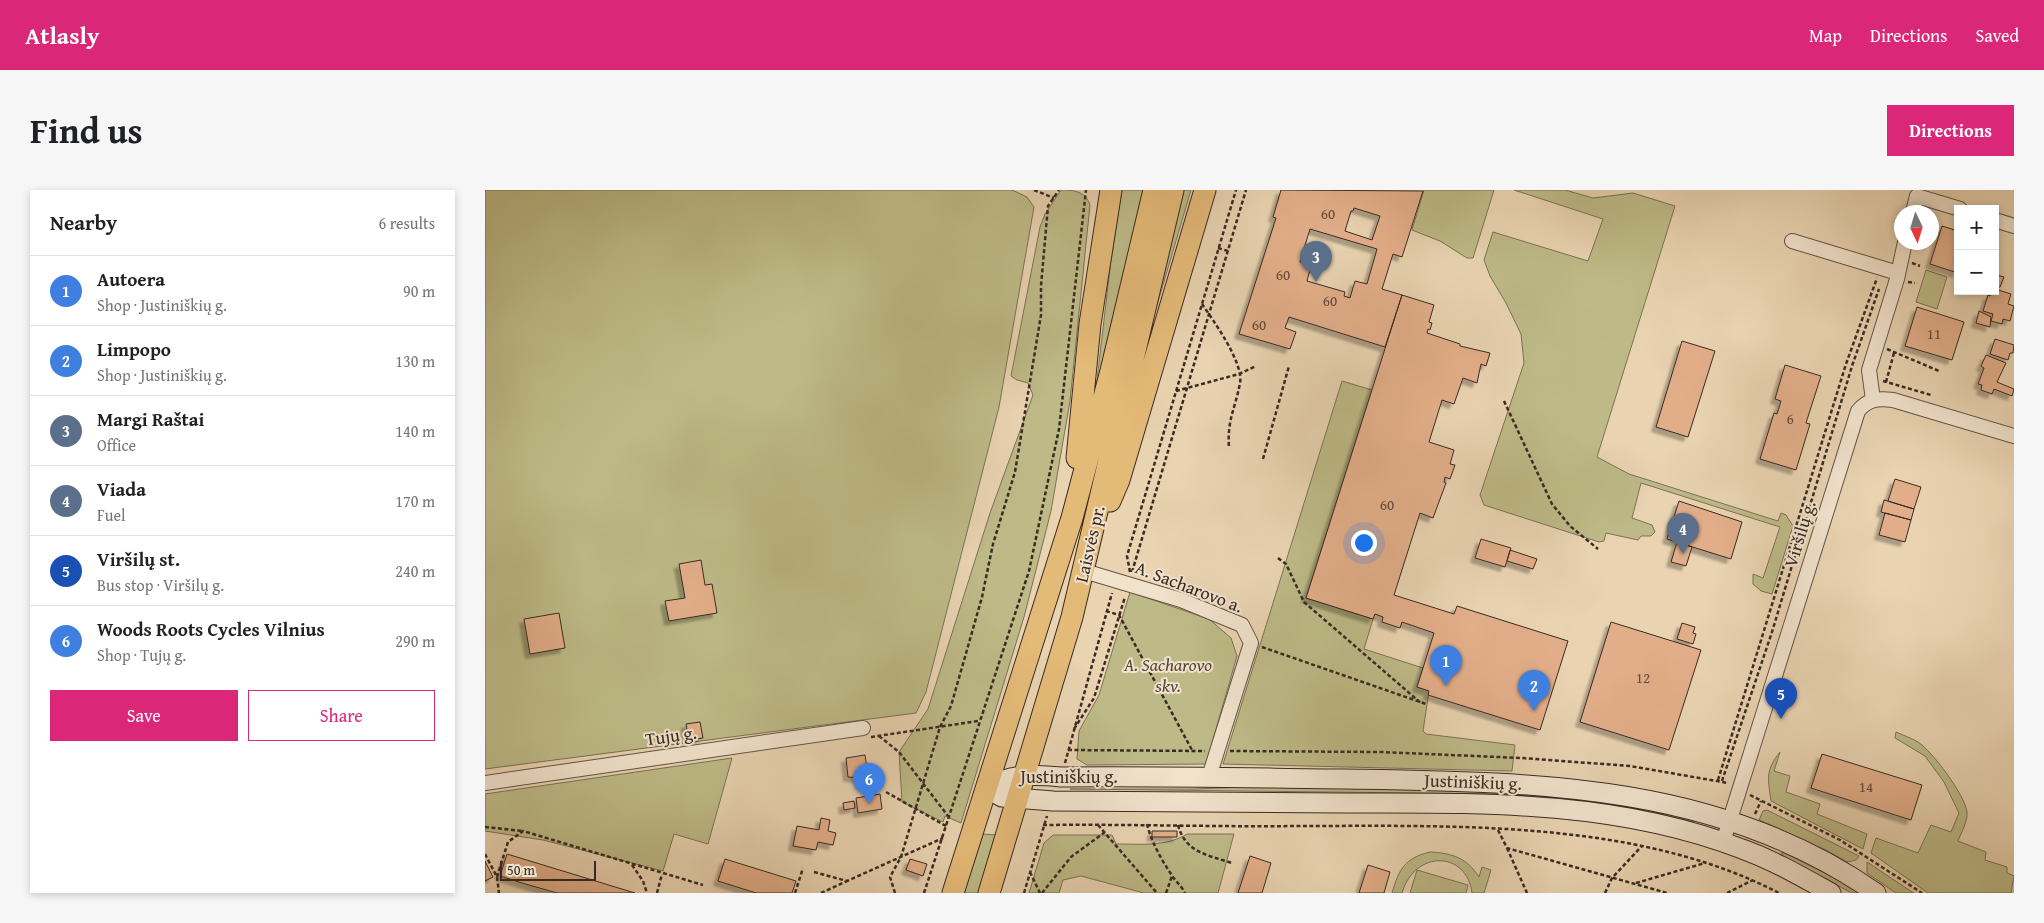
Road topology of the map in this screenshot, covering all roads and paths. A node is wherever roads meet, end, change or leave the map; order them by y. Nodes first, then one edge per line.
1 (1034, 190) edge
2 (1059, 190) edge
3 (1086, 190) edge
4 (1111, 190) edge
5 (1154, 190) edge
6 (1173, 190) edge
7 (1205, 190) edge
8 (1236, 190) edge
9 (1247, 190) edge
10 (1054, 198) junction
11 (1915, 205) edge
12 (1954, 207) edge
13 (1999, 221) edge
14 (2014, 226) edge
15 (1791, 241) dead end
16 (1218, 248) junction
17 (1900, 250) edge
18 (1228, 251) junction
19 (1888, 270) junction
20 (1201, 304) junction
21 (1209, 314) junction
22 (1877, 344) junction
23 (1894, 353) junction
24 (1256, 366) dead end
25 (1289, 366) dead end
26 (1851, 371) junction
27 (1939, 371) dead end
28 (1239, 374) junction
29 (1887, 375) dead end
30 (1868, 376) junction
31 (1187, 388) junction
32 (1176, 391) junction
33 (1931, 395) dead end
34 (1873, 400) junction
35 (1504, 401) dead end
36 (2014, 436) edge
37 (1229, 448) dead end
38 (1263, 459) dead end
39 (1072, 518) junction
40 (1090, 542) junction
41 (1598, 549) dead end
42 (1278, 558) dead end
43 (1084, 571) junction
44 (1130, 580) junction
45 (1106, 611) junction
46 (1119, 615) junction
47 (1251, 643) junction
48 (978, 722) junction
49 (940, 727) junction
50 (863, 728) dead end
51 (1193, 750) dead end
52 (1026, 774) junction
53 (1209, 777) junction
54 (1718, 780) dead end
55 (1722, 781) dead end
56 (485, 783) edge
57 (925, 785) junction
58 (986, 788) junction
59 (886, 792) dead end
60 (1019, 798) junction
61 (915, 808) junction
62 (948, 817) junction
63 (1731, 820) junction
64 (1147, 824) junction
65 (1043, 825) dead end
66 (1098, 825) junction
67 (1177, 825) junction
68 (947, 826) junction
69 (485, 827) edge
70 (1498, 830) junction
71 (523, 831) junction
72 (1105, 832) junction
73 (943, 838) junction
74 (1723, 842) junction
75 (1641, 846) junction
76 (1507, 848) junction
77 (485, 854) edge
78 (901, 857) junction
79 (1707, 862) junction
80 (1232, 863) dead end
81 (631, 864) junction
82 (803, 868) dead end
83 (1030, 871) dead end
84 (814, 872) dead end
85 (663, 874) junction
86 (1172, 876) junction
87 (497, 877) junction
88 (1611, 878) junction
89 (1753, 880) junction
90 (847, 881) junction
91 (1634, 884) junction
92 (703, 885) dead end
93 (1184, 892) edge
94 (499, 893) edge
95 (647, 893) edge
96 (657, 893) edge
97 (795, 893) edge
98 (821, 893) edge
99 (895, 893) edge
100 (924, 893) edge
101 (953, 893) edge
102 (989, 893) edge
103 (1041, 893) edge
104 (1157, 893) edge
105 (1166, 893) edge
106 (1189, 893) edge
107 (1527, 893) edge
108 (1605, 893) edge
109 (1667, 893) edge
110 (1727, 893) edge
111 (1779, 893) edge
112 (1831, 893) edge
113 (1876, 893) edge

1 - 10 path
2 - 10 path
3 - 48 path
4 - 39 main road, Laisvės pr.
5 - 39 main road, Laisvės pr.
6 - 40 main road, Laisvės pr.
7 - 40 main road
8 - 16 path
9 - 18 path
10 - 49 path
11 - 12 street
13 - 14 street
15 - 19 street
16 - 18 path
16 - 20 path
17 - 19 street
18 - 21 path
19 - 22 street
19 - 26 path
19 - 54 path
20 - 21 path
20 - 32 path
21 - 28 path
21 - 31 path
22 - 23 path
22 - 30 street
23 - 27 path
23 - 29 path
24 - 28 path
25 - 38 path
26 - 30 path
26 - 55 path
28 - 31 path
28 - 37 path
30 - 33 path
30 - 34 street
31 - 32 path
31 - 44 path
32 - 44 path
34 - 36 street
34 - 63 street, Viršilų g.
35 - 41 path
39 - 58 main road, Laisvės pr.
40 - 43 main road, Laisvės pr.
42 - 47 path
43 - 44 street, A. Sacharovo a.
43 - 52 main road, Laisvės pr.
44 - 45 path
44 - 46 path
44 - 47 street, A. Sacharovo a.
45 - 46 path
45 - 46 path
46 - 51 path
47 - 53 street
48 - 49 path
48 - 62 path
49 - 57 path
49 - 57 path
50 - 56 street, Tujų g.
52 - 53 main road, Justiniškių g.
52 - 58 main road, Justiniškių g.
52 - 60 main road, Laisvės pr.
53 - 63 main road, Justiniškių g.
57 - 61 path
57 - 62 path
58 - 60 main road, Justiniškių g.
58 - 101 main road, Laisvės pr.
59 - 61 path
60 - 74 main road, Justiniškių g.
60 - 102 main road, Laisvės pr.
61 - 68 path
61 - 78 path
62 - 68 path
63 - 74 street, Viršilų g.
63 - 113 main road, Justiniškių g.
64 - 66 path
64 - 67 path
64 - 86 path
65 - 66 path
66 - 72 path
67 - 70 path
67 - 80 path
68 - 73 path
69 - 71 path
70 - 75 path
70 - 76 path
71 - 81 path
71 - 87 path
72 - 103 path
72 - 104 path
73 - 78 path
73 - 100 path
74 - 112 main road, Justiniškių g.
75 - 79 path
75 - 88 path
76 - 88 path
76 - 107 path
77 - 87 path
78 - 90 path
78 - 99 path
79 - 89 path
79 - 91 path
81 - 85 path
81 - 95 path
82 - 97 path
83 - 103 path
84 - 90 path
85 - 92 path
85 - 96 path
86 - 93 path
86 - 105 path
87 - 94 path
88 - 91 path
88 - 108 path
89 - 110 path
89 - 111 path
90 - 98 path
91 - 109 path
93 - 106 path

